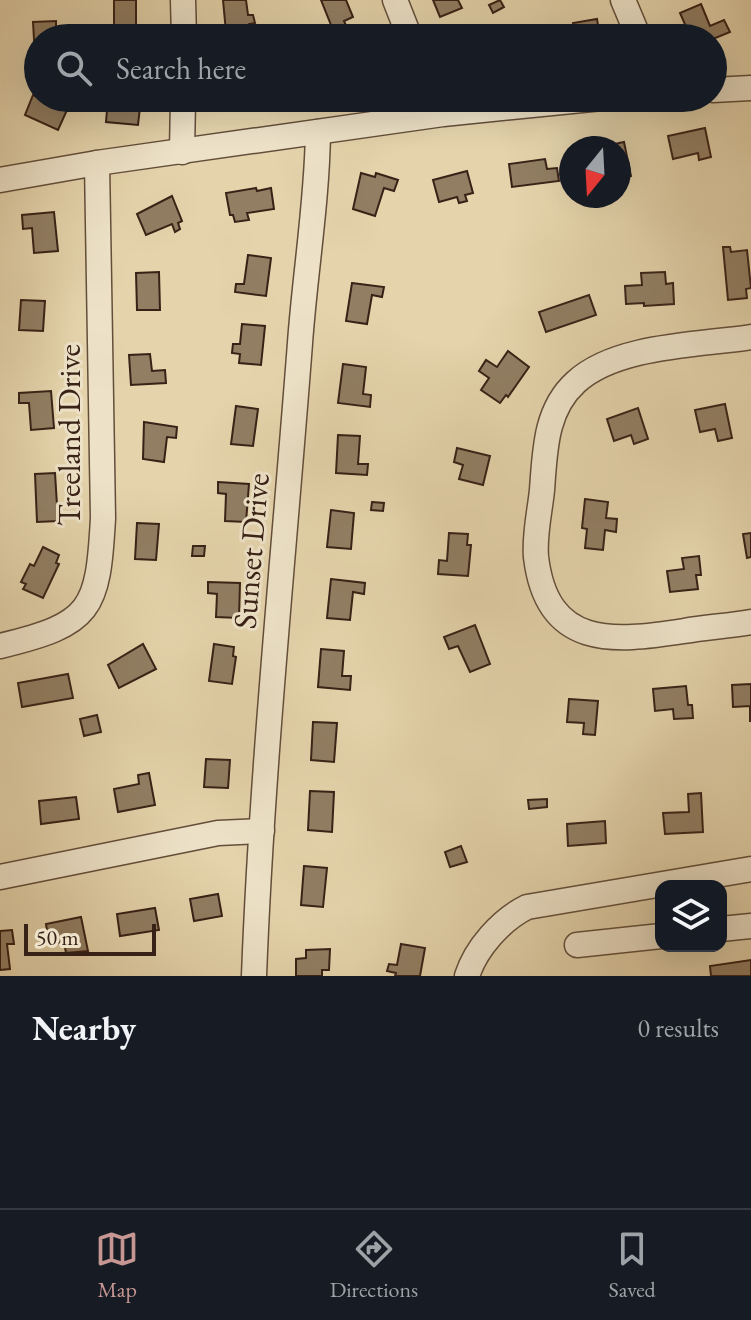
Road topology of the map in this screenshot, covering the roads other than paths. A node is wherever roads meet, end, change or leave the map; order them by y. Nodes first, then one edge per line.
1 (183, 0) edge
2 (395, 0) edge
3 (623, 0) edge
4 (184, 24) edge
5 (404, 24) edge
6 (633, 24) edge
7 (751, 88) edge
8 (727, 89) edge
9 (183, 112) edge
10 (411, 112) edge
11 (318, 132) junction
12 (182, 152) junction
13 (97, 163) junction
14 (0, 180) edge
15 (751, 337) edge
16 (751, 622) edge
17 (0, 646) edge
18 (262, 831) junction
19 (751, 869) edge
20 (0, 877) edge
21 (751, 926) edge
22 (727, 928) edge
23 (655, 937) edge
24 (577, 945) dead end
25 (254, 976) edge
26 (467, 976) edge

1 - 4 street
2 - 5 street
3 - 6 street
7 - 8 street
9 - 12 street
10 - 11 street
11 - 12 street
11 - 18 street, Sunset Drive
12 - 13 street
13 - 14 street
13 - 17 street, Treeland Drive
15 - 16 street
18 - 20 street
18 - 25 street, Sunset Drive
19 - 26 street
21 - 22 street
23 - 24 street

